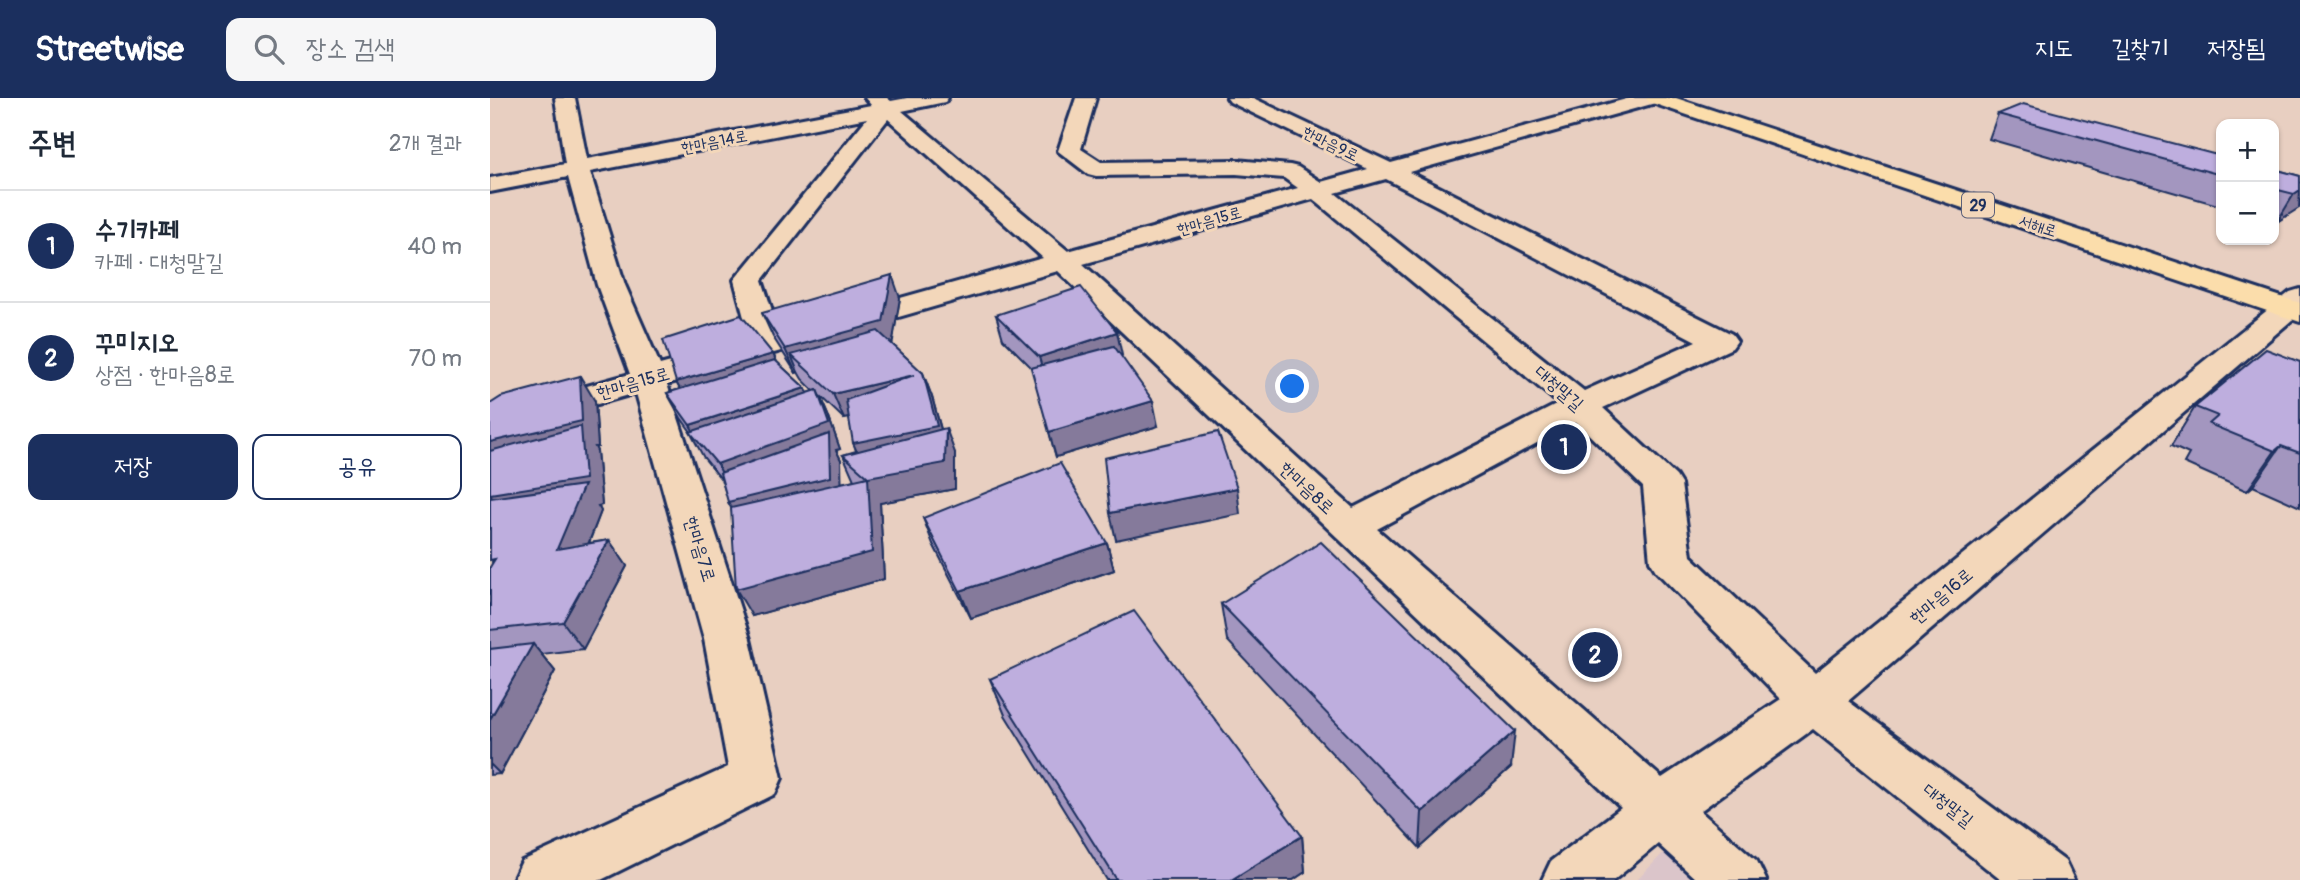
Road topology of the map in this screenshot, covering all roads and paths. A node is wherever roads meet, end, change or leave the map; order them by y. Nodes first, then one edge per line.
1 (565, 98) edge
2 (938, 98) edge
3 (1086, 98) edge
4 (1237, 98) edge
5 (1654, 98) edge
6 (1707, 98) edge
7 (881, 103) edge
8 (577, 168) junction
9 (1387, 170) junction
10 (490, 185) edge
11 (1317, 190) junction
12 (1063, 261) junction
13 (2297, 302) edge
14 (767, 344) junction
15 (649, 379) junction
16 (490, 396) edge
17 (1580, 406) junction
18 (539, 411) junction
19 (490, 424) edge
20 (1349, 527) junction
21 (1814, 702) junction
22 (1661, 809) junction
23 (542, 880) edge
24 (1571, 880) edge
25 (1737, 880) edge
26 (2045, 880) edge

1 - 8 street, 한마음7로
2 - 7 street, 한마음14로
3 - 11 street, 대청말길
4 - 9 street, 한마음9로
5 - 9 street, 한마음15로
5 - 13 main road, 서해로 / 29
6 - 13 main road, 서해로 / 29
7 - 8 street, 한마음14로
7 - 12 street, 한마음8로
7 - 14 street
8 - 10 street, 한마음14로
8 - 15 street, 한마음7로
9 - 11 street, 한마음15로
9 - 17 street, 한마음9로
11 - 12 street, 한마음15로
11 - 17 street, 대청말길
12 - 14 street, 한마음15로
12 - 20 street, 한마음8로
13 - 21 street, 한마음16로
14 - 15 street, 한마음15로
15 - 18 street, 한마음15로
15 - 23 street, 한마음7로
16 - 18 street
17 - 20 street
17 - 21 street, 대청말길
18 - 19 street, 한마음15로
20 - 22 street, 한마음8로
21 - 22 street, 한마음16로
21 - 26 street, 대청말길
22 - 24 street, 한마음16로
22 - 25 street, 한마음8로

